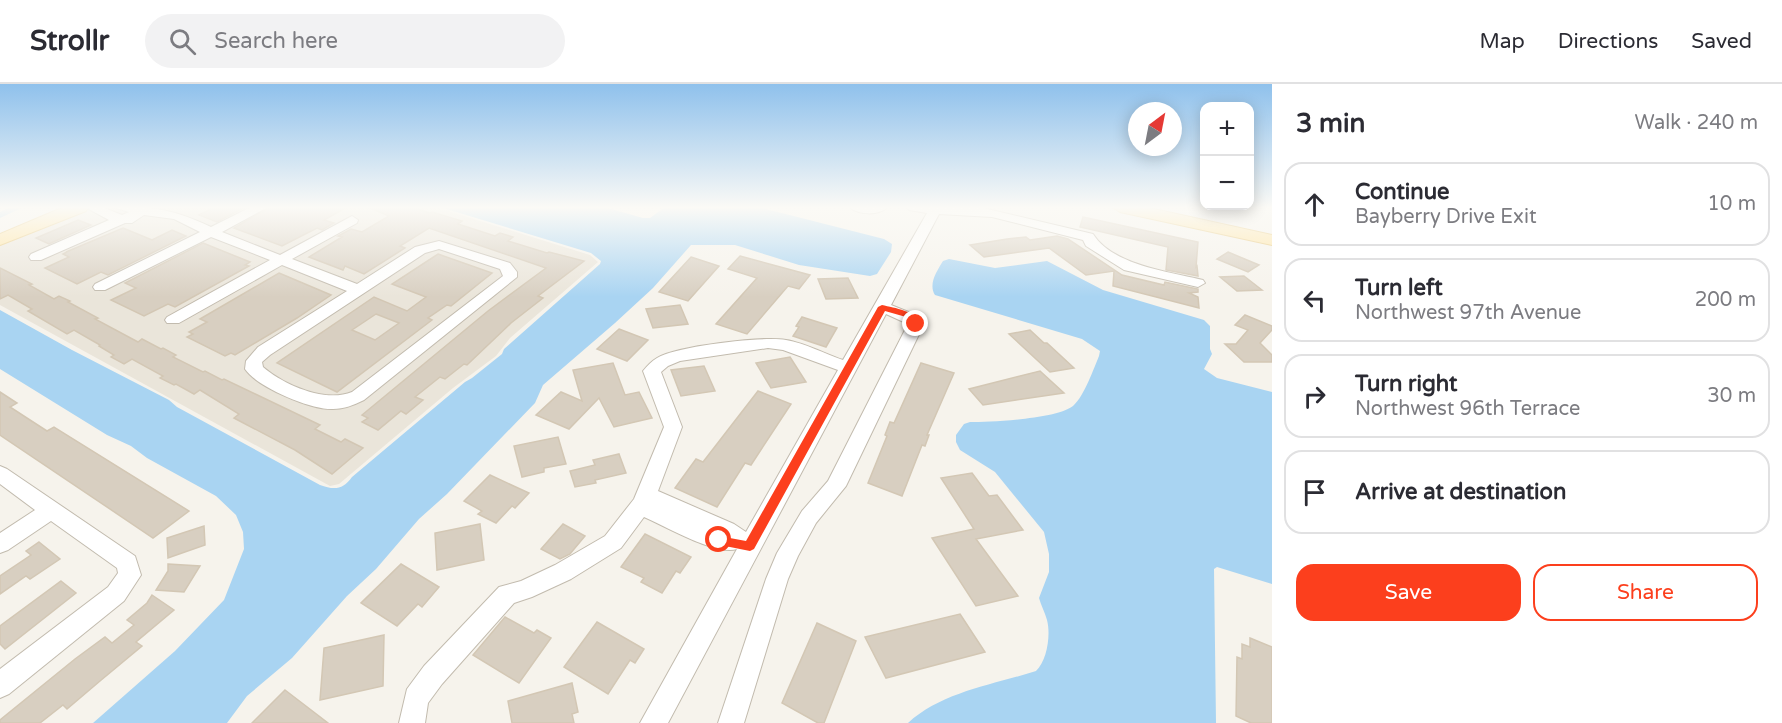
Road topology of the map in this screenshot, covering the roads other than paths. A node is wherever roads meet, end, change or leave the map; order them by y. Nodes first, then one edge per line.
1 (76, 237) edge
2 (200, 237) edge
3 (223, 237) edge
4 (321, 237) edge
5 (920, 237) edge
6 (1087, 237) edge
7 (36, 256) dead end
8 (281, 259) junction
9 (1198, 283) dead end
10 (100, 287) dead end
11 (358, 290) junction
12 (882, 307) junction
13 (173, 320) dead end
14 (848, 368) junction
15 (0, 474) edge
16 (643, 503) junction
17 (51, 510) junction
18 (0, 544) edge
19 (750, 546) junction
20 (0, 686) edge
21 (412, 723) edge
22 (653, 723) edge
23 (731, 723) edge

1 - 7 street
2 - 10 street
3 - 8 street
4 - 8 street
5 - 12 street
6 - 9 street
8 - 11 street
8 - 13 street
11 - 11 street
12 - 14 street
12 - 23 street
14 - 16 street
14 - 19 street
15 - 17 street
16 - 19 street
16 - 21 street
17 - 18 street
17 - 20 street
19 - 22 street

